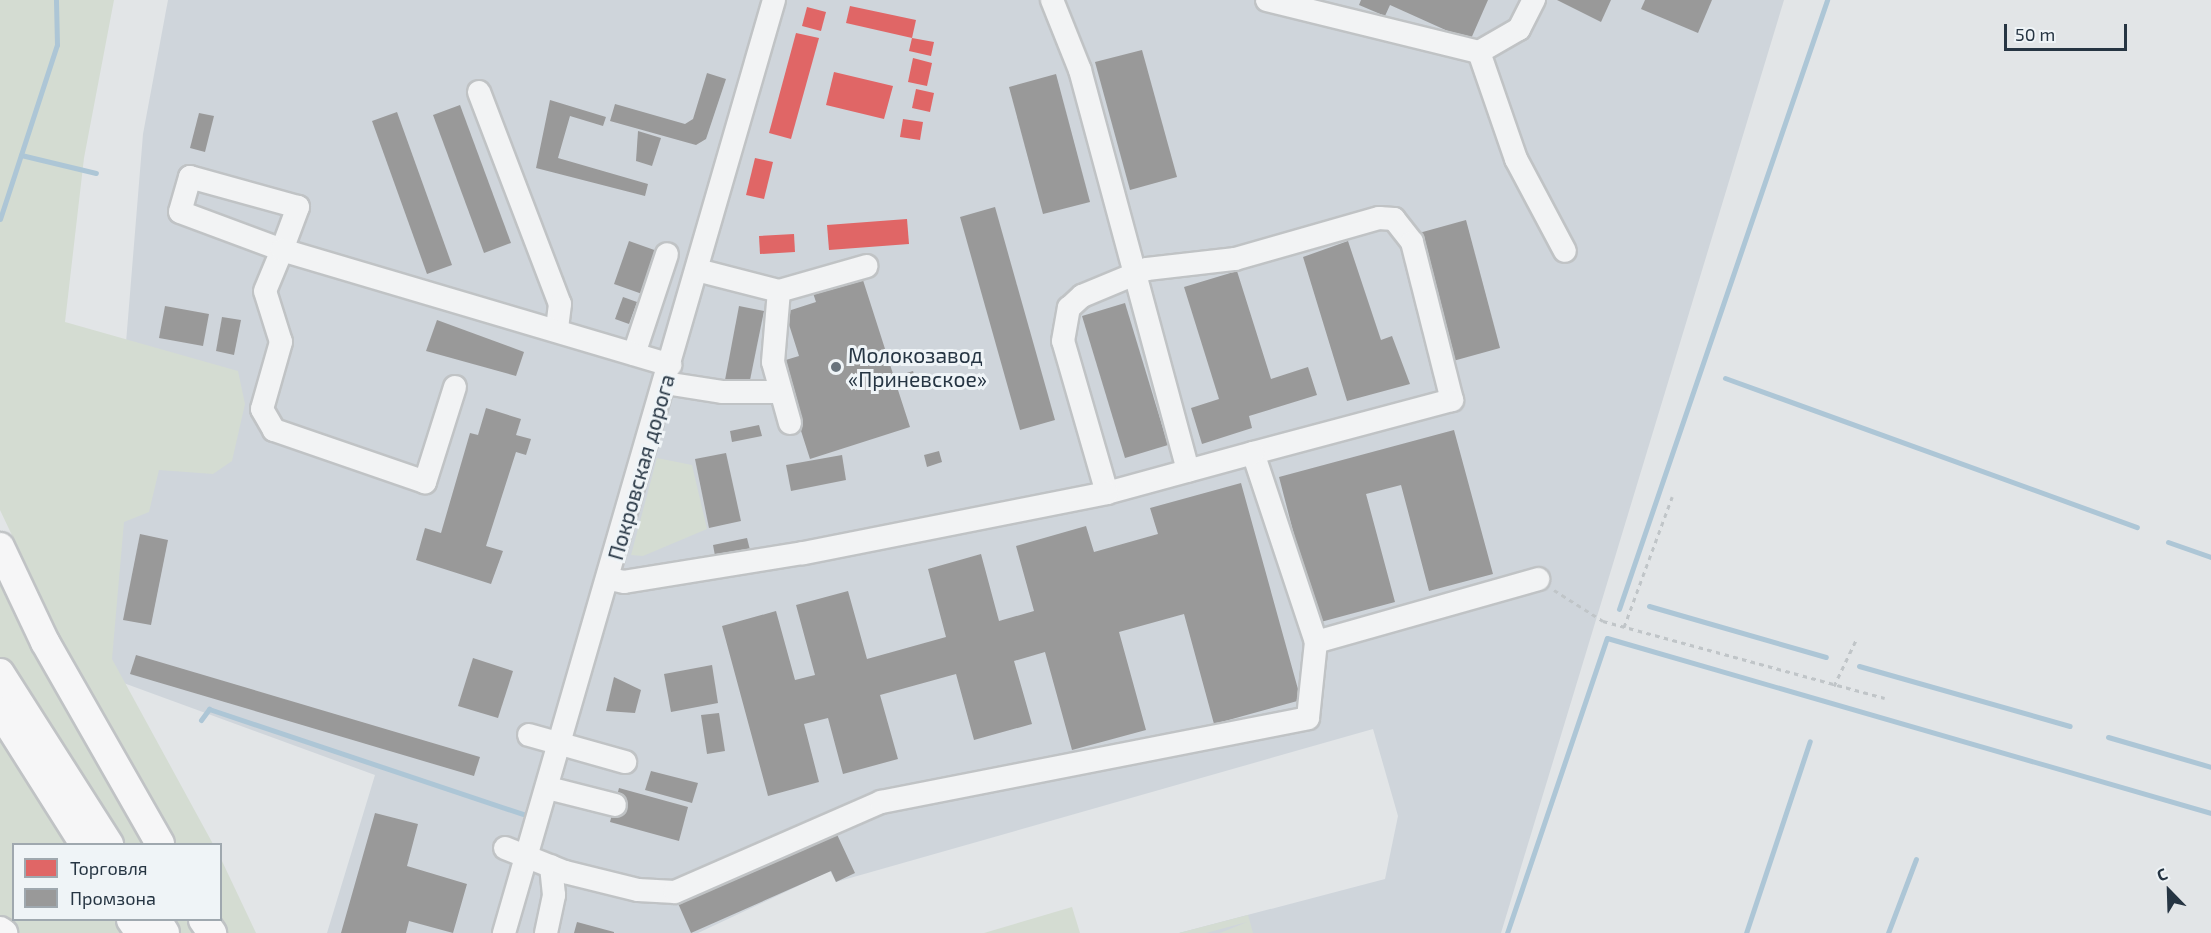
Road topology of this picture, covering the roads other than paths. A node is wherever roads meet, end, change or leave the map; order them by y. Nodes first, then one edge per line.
1 (774, 0) edge
2 (1052, 0) edge
3 (1267, 0) edge
4 (1534, 0) edge
5 (1479, 52) junction
6 (479, 92) dead end
7 (282, 250) junction
8 (1565, 251) dead end
9 (667, 255) dead end
10 (867, 266) dead end
11 (696, 270) junction
12 (1132, 275) junction
13 (779, 291) junction
14 (557, 330) junction
15 (634, 354) junction
16 (667, 374) junction
17 (454, 387) dead end
18 (781, 392) junction
19 (790, 423) dead end
20 (1253, 453) junction
21 (1188, 471) junction
22 (1107, 493) junction
23 (0, 547) edge
24 (610, 579) junction
25 (1538, 579) road end
26 (1316, 642) junction
27 (0, 673) edge
28 (0, 711) edge
29 (529, 735) dead end
30 (561, 745) junction
31 (625, 762) dead end
32 (548, 788) junction
33 (615, 805) dead end
34 (83, 843) edge
35 (108, 843) edge
36 (159, 843) edge
37 (505, 848) dead end
38 (528, 856) junction
39 (551, 866) junction
40 (504, 933) edge
41 (546, 933) edge

1 - 11 street, Покровская дорога
2 - 12 street
3 - 5 street
4 - 5 street
5 - 8 street
6 - 14 street
7 - 7 street
7 - 14 street
7 - 17 street
9 - 15 street
10 - 13 street
11 - 13 street
11 - 16 street, Покровская дорога
12 - 20 street
12 - 21 street
12 - 22 street
13 - 18 street
14 - 15 street
15 - 16 street
16 - 18 street
16 - 24 street, Покровская дорога
18 - 19 street
20 - 21 street
20 - 26 street
21 - 22 street
22 - 24 street
23 - 36 main road
24 - 30 street, Покровская дорога
25 - 26 street
26 - 39 street
27 - 35 main road
28 - 34 main road
29 - 30 street
30 - 31 street
30 - 32 street, Покровская дорога
32 - 33 street
32 - 38 street, Покровская дорога
37 - 38 street
38 - 39 street
38 - 40 street, Покровская дорога
39 - 41 street

